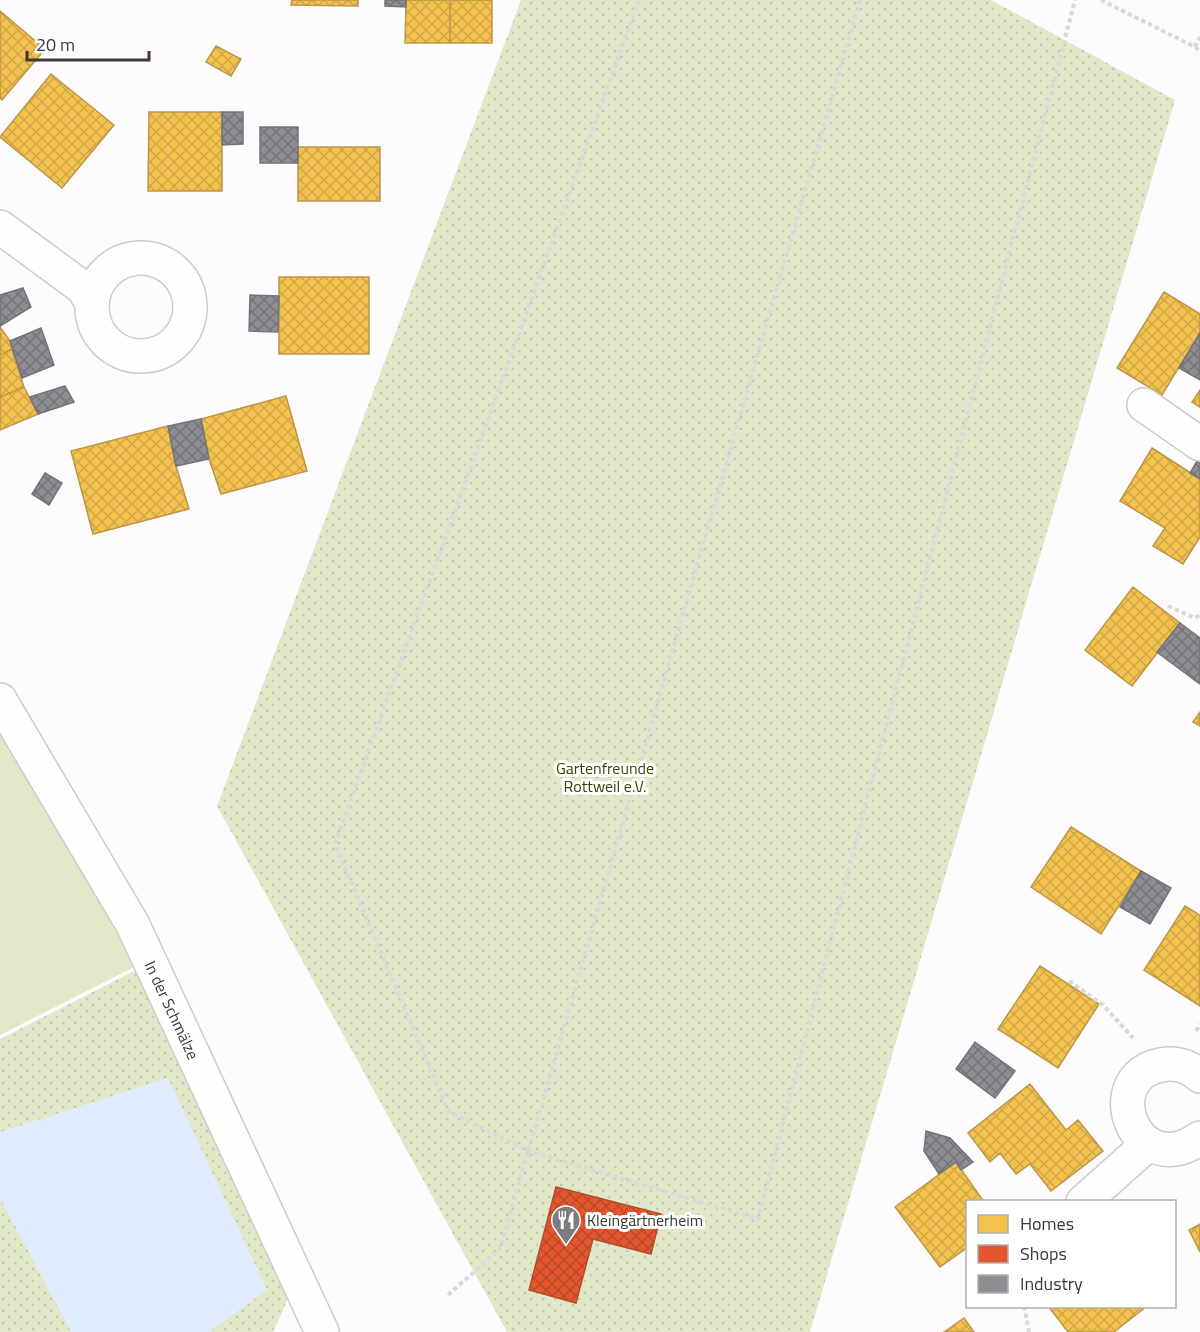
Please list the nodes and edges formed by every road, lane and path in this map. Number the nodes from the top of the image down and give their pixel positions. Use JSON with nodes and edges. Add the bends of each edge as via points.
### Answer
{"nodes":[{"id":1,"x":639,"y":0,"type":"edge"},
{"id":2,"x":861,"y":0,"type":"edge"},
{"id":3,"x":1075,"y":0,"type":"edge"},
{"id":4,"x":1101,"y":0,"type":"edge"},
{"id":5,"x":1200,"y":37,"type":"edge"},
{"id":6,"x":1195,"y":47,"type":"junction"},
{"id":7,"x":1200,"y":51,"type":"edge"},
{"id":8,"x":0,"y":227,"type":"edge"},
{"id":9,"x":91,"y":301,"type":"dead end"},
{"id":10,"x":1144,"y":405,"type":"dead end"},
{"id":11,"x":1200,"y":444,"type":"edge"},
{"id":12,"x":1168,"y":606,"type":"dead end"},
{"id":13,"x":1200,"y":615,"type":"edge"},
{"id":14,"x":0,"y":700,"type":"edge"},
{"id":15,"x":1068,"y":981,"type":"dead end"},
{"id":16,"x":1200,"y":1024,"type":"edge"},
{"id":17,"x":1196,"y":1030,"type":"dead end"},
{"id":18,"x":1158,"y":1065,"type":"junction"},
{"id":19,"x":1200,"y":1076,"type":"edge"},
{"id":20,"x":1200,"y":1138,"type":"edge"},
{"id":21,"x":1148,"y":1144,"type":"junction"},
{"id":22,"x":528,"y":1151,"type":"junction"},
{"id":23,"x":1085,"y":1200,"type":"edge"},
{"id":24,"x":448,"y":1294,"type":"dead end"},
{"id":25,"x":1024,"y":1308,"type":"edge"},
{"id":26,"x":322,"y":1332,"type":"edge"},
{"id":27,"x":1029,"y":1332,"type":"edge"}],
"edges":[{"from":1,"to":22,"type":"path","via":[[335,844],[448,1112]]},
{"from":2,"to":22,"type":"path"},
{"from":3,"to":22,"type":"path","via":[[758,1219]]},
{"from":4,"to":6,"type":"path"},
{"from":5,"to":6,"type":"path"},
{"from":6,"to":7,"type":"path"},
{"from":8,"to":9,"type":"street","via":[[83,288]]},
{"from":10,"to":11,"type":"street"},
{"from":12,"to":13,"type":"path","via":[[1195,618]]},
{"from":14,"to":26,"type":"street","name":"In der Schmälze","via":[[133,925]]},
{"from":15,"to":18,"type":"path","via":[[1103,1005]]},
{"from":16,"to":17,"type":"path"},
{"from":18,"to":19,"type":"street","via":[[1172,1063]]},
{"from":18,"to":21,"type":"street","via":[[1145,1071],[1128,1095],[1130,1123]]},
{"from":20,"to":21,"type":"street","via":[[1176,1149]]},
{"from":21,"to":23,"type":"street"},
{"from":22,"to":24,"type":"path","via":[[500,1249]]},
{"from":25,"to":27,"type":"path"}]}
